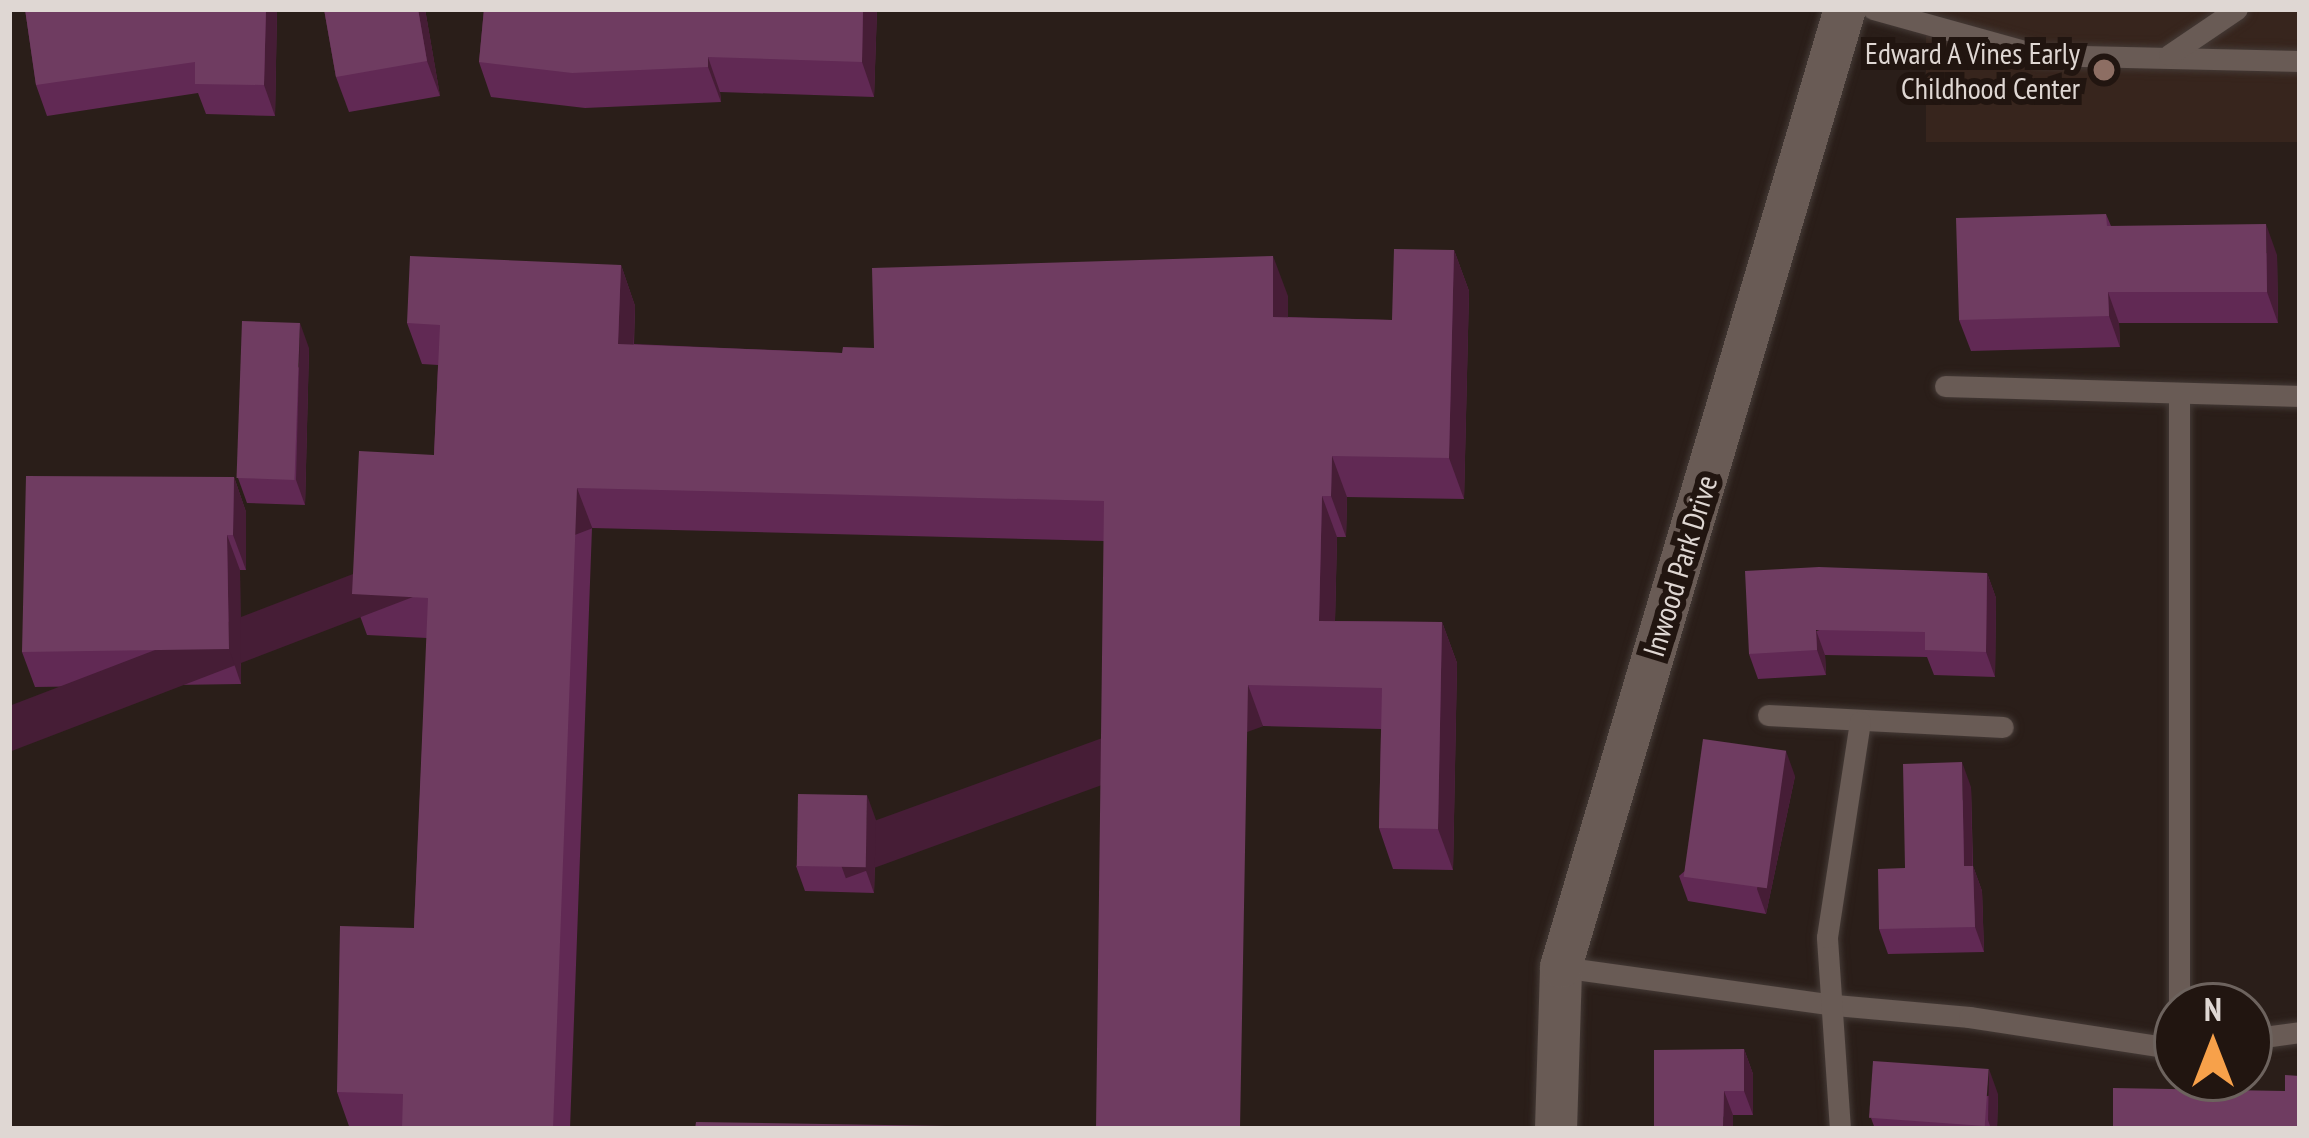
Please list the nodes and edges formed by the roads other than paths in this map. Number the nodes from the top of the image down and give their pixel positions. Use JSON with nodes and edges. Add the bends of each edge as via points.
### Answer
{"nodes":[{"id":1,"x":1845,"y":9,"type":"edge"},
{"id":2,"x":1873,"y":9,"type":"edge"},
{"id":3,"x":2236,"y":9,"type":"edge"},
{"id":4,"x":2169,"y":55,"type":"junction"},
{"id":5,"x":2300,"y":61,"type":"edge"},
{"id":6,"x":1945,"y":386,"type":"dead end"},
{"id":7,"x":2180,"y":394,"type":"junction"},
{"id":8,"x":2300,"y":396,"type":"edge"},
{"id":9,"x":1768,"y":715,"type":"dead end"},
{"id":10,"x":1860,"y":722,"type":"junction"},
{"id":11,"x":2003,"y":728,"type":"dead end"},
{"id":12,"x":1561,"y":967,"type":"junction"},
{"id":13,"x":2179,"y":982,"type":"edge"},
{"id":14,"x":1834,"y":1005,"type":"junction"},
{"id":15,"x":2153,"y":1044,"type":"edge"},
{"id":16,"x":1556,"y":1129,"type":"edge"},
{"id":17,"x":1840,"y":1129,"type":"edge"}],
"edges":[{"from":1,"to":12,"type":"street","name":"Inwood Park Drive"},
{"from":2,"to":4,"type":"lane","via":[[2039,55]]},
{"from":3,"to":4,"type":"lane"},
{"from":4,"to":5,"type":"lane"},
{"from":6,"to":7,"type":"lane"},
{"from":7,"to":8,"type":"lane"},
{"from":7,"to":13,"type":"lane"},
{"from":9,"to":10,"type":"lane"},
{"from":10,"to":11,"type":"lane"},
{"from":10,"to":14,"type":"lane","via":[[1827,937]]},
{"from":12,"to":14,"type":"lane"},
{"from":12,"to":16,"type":"street","name":"Inwood Park Drive"},
{"from":14,"to":15,"type":"lane"},
{"from":14,"to":17,"type":"lane"}]}
